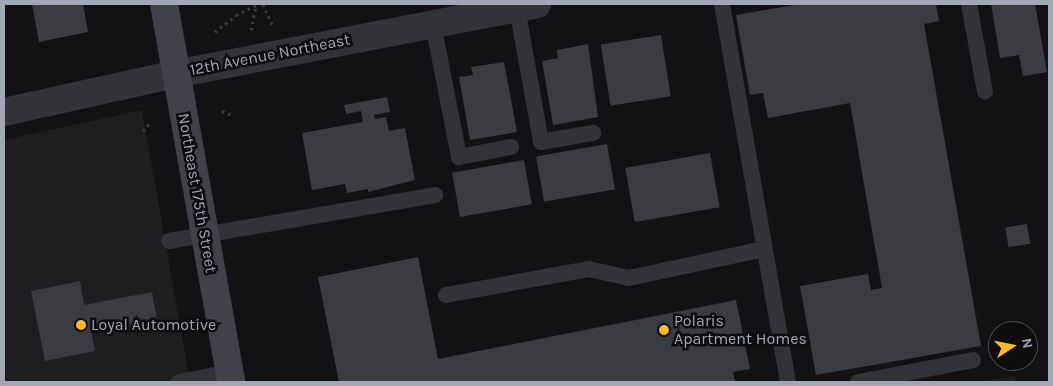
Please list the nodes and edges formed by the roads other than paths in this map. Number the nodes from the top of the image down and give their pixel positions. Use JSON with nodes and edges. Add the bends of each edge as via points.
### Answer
{"nodes":[{"id":1,"x":164,"y":4,"type":"edge"},
{"id":2,"x":722,"y":4,"type":"edge"},
{"id":3,"x":969,"y":4,"type":"edge"},
{"id":4,"x":527,"y":6,"type":"edge"},
{"id":5,"x":433,"y":24,"type":"junction"},
{"id":6,"x":175,"y":74,"type":"junction"},
{"id":7,"x":985,"y":92,"type":"dead end"},
{"id":8,"x":4,"y":112,"type":"edge"},
{"id":9,"x":593,"y":133,"type":"dead end"},
{"id":10,"x":511,"y":147,"type":"dead end"},
{"id":11,"x":435,"y":195,"type":"dead end"},
{"id":12,"x":204,"y":235,"type":"junction"},
{"id":13,"x":169,"y":241,"type":"dead end"},
{"id":14,"x":764,"y":249,"type":"junction"},
{"id":15,"x":446,"y":295,"type":"dead end"},
{"id":16,"x":973,"y":360,"type":"dead end"},
{"id":17,"x":230,"y":377,"type":"edge"},
{"id":18,"x":179,"y":382,"type":"edge"},
{"id":19,"x":788,"y":382,"type":"edge"},
{"id":20,"x":858,"y":382,"type":"edge"}],
"edges":[{"from":1,"to":6,"type":"main road","name":"Northeast 175th Street"},
{"from":2,"to":14,"type":"lane"},
{"from":3,"to":7,"type":"lane"},
{"from":4,"to":5,"type":"street","name":"12th Avenue Northeast"},
{"from":4,"to":9,"type":"lane","via":[[541,142]]},
{"from":5,"to":6,"type":"street","name":"12th Avenue Northeast"},
{"from":5,"to":10,"type":"lane","via":[[459,157]]},
{"from":6,"to":8,"type":"street","name":"12th Avenue Northeast"},
{"from":6,"to":12,"type":"main road","name":"Northeast 175th Street"},
{"from":11,"to":12,"type":"lane"},
{"from":12,"to":13,"type":"lane"},
{"from":12,"to":17,"type":"main road","name":"Northeast 175th Street"},
{"from":14,"to":15,"type":"lane","via":[[628,278],[589,269]]},
{"from":14,"to":19,"type":"lane"},
{"from":16,"to":20,"type":"lane"},
{"from":17,"to":18,"type":"lane"}]}
